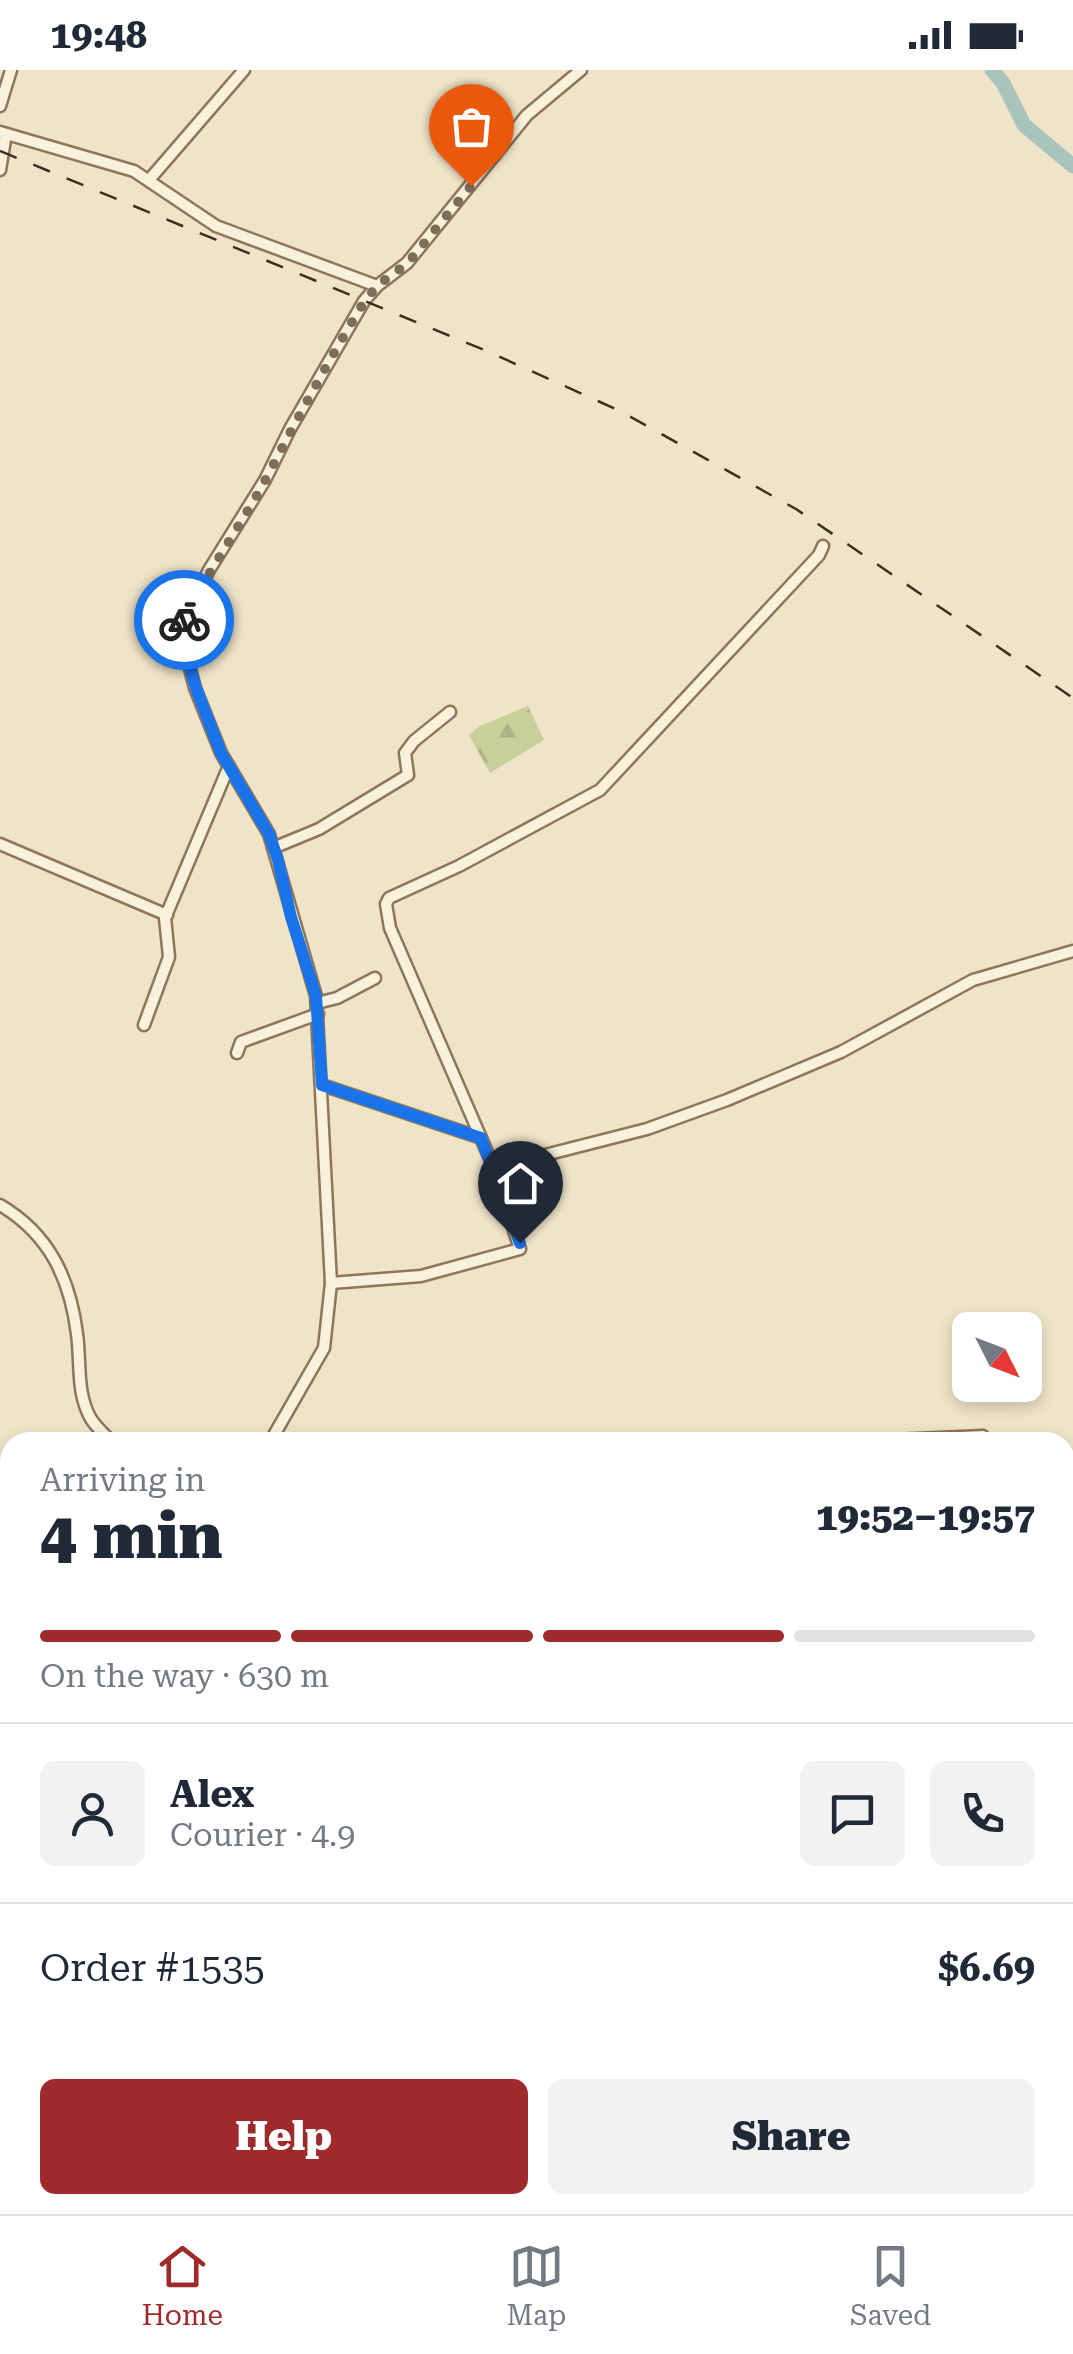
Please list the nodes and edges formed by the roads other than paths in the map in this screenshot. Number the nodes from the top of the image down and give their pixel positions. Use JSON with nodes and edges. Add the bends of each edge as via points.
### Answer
{"nodes":[{"id":1,"x":11,"y":70,"type":"edge"},
{"id":2,"x":244,"y":70,"type":"edge"},
{"id":3,"x":581,"y":70,"type":"edge"},
{"id":4,"x":0,"y":106,"type":"edge"},
{"id":5,"x":3,"y":133,"type":"edge"},
{"id":6,"x":0,"y":170,"type":"edge"},
{"id":7,"x":149,"y":180,"type":"junction"},
{"id":8,"x":377,"y":286,"type":"junction"},
{"id":9,"x":823,"y":546,"type":"dead end"},
{"id":10,"x":450,"y":712,"type":"dead end"},
{"id":11,"x":229,"y":766,"type":"junction"},
{"id":12,"x":0,"y":844,"type":"edge"},
{"id":13,"x":273,"y":848,"type":"junction"},
{"id":14,"x":167,"y":914,"type":"junction"},
{"id":15,"x":1073,"y":951,"type":"edge"},
{"id":16,"x":375,"y":978,"type":"dead end"},
{"id":17,"x":317,"y":1008,"type":"junction"},
{"id":18,"x":144,"y":1025,"type":"dead end"},
{"id":19,"x":237,"y":1053,"type":"dead end"},
{"id":20,"x":322,"y":1085,"type":"junction"},
{"id":21,"x":481,"y":1138,"type":"junction"},
{"id":22,"x":494,"y":1168,"type":"junction"},
{"id":23,"x":0,"y":1205,"type":"edge"},
{"id":24,"x":331,"y":1283,"type":"junction"},
{"id":25,"x":103,"y":1432,"type":"edge"},
{"id":26,"x":276,"y":1432,"type":"edge"}],
"edges":[{"from":1,"to":4,"type":"street"},
{"from":2,"to":7,"type":"street"},
{"from":3,"to":8,"type":"street","via":[[527,116],[408,263]]},
{"from":5,"to":6,"type":"street"},
{"from":5,"to":7,"type":"street","via":[[122,166]]},
{"from":7,"to":8,"type":"street","via":[[216,226]]},
{"from":8,"to":11,"type":"street","via":[[332,354],[180,630]]},
{"from":9,"to":21,"type":"street","via":[[600,790],[386,904],[390,928]]},
{"from":10,"to":13,"type":"street","via":[[405,753],[408,775],[319,829]]},
{"from":11,"to":13,"type":"street"},
{"from":11,"to":14,"type":"street"},
{"from":12,"to":14,"type":"street"},
{"from":13,"to":17,"type":"street"},
{"from":14,"to":18,"type":"street","via":[[169,957]]},
{"from":15,"to":22,"type":"street","via":[[974,980],[841,1052],[727,1100],[647,1129]]},
{"from":16,"to":17,"type":"street"},
{"from":17,"to":19,"type":"street","via":[[241,1042]]},
{"from":17,"to":20,"type":"street"},
{"from":20,"to":21,"type":"street"},
{"from":20,"to":24,"type":"street"},
{"from":21,"to":22,"type":"street"},
{"from":22,"to":24,"type":"street","via":[[520,1249],[421,1276]]},
{"from":23,"to":25,"type":"street","via":[[48,1245],[64,1277],[77,1332],[80,1389]]},
{"from":24,"to":26,"type":"street","via":[[324,1348]]}]}
